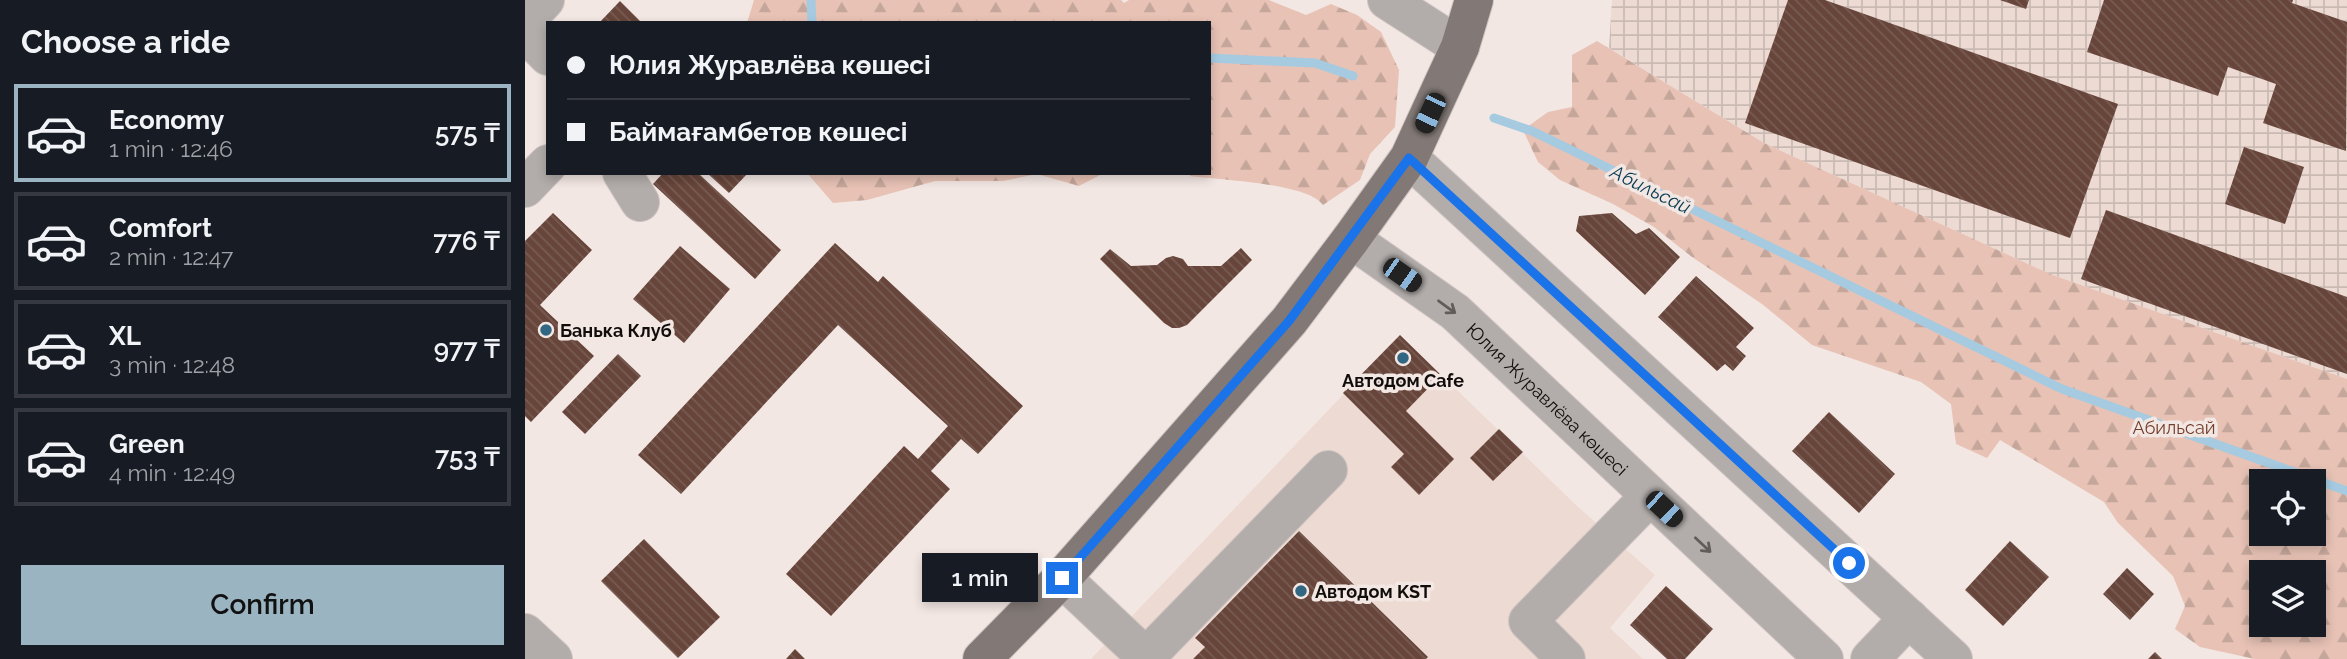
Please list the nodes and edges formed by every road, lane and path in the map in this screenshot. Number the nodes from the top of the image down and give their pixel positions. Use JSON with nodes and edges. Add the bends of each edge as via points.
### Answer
{"nodes":[{"id":1,"x":545,"y":0,"type":"edge"},
{"id":2,"x":1387,"y":0,"type":"edge"},
{"id":3,"x":1474,"y":0,"type":"edge"},
{"id":4,"x":525,"y":21,"type":"edge"},
{"id":5,"x":525,"y":33,"type":"edge"},
{"id":6,"x":1460,"y":47,"type":"junction"},
{"id":7,"x":546,"y":54,"type":"edge"},
{"id":8,"x":1409,"y":158,"type":"junction"},
{"id":9,"x":546,"y":166,"type":"edge"},
{"id":10,"x":525,"y":188,"type":"edge"},
{"id":11,"x":1351,"y":239,"type":"junction"},
{"id":12,"x":1328,"y":470,"type":"dead end"},
{"id":13,"x":1650,"y":496,"type":"junction"},
{"id":14,"x":1062,"y":578,"type":"junction"},
{"id":15,"x":1909,"y":618,"type":"junction"},
{"id":16,"x":525,"y":633,"type":"edge"},
{"id":17,"x":1145,"y":658,"type":"edge"},
{"id":18,"x":553,"y":659,"type":"edge"},
{"id":19,"x":982,"y":659,"type":"edge"},
{"id":20,"x":1566,"y":659,"type":"edge"},
{"id":21,"x":1824,"y":659,"type":"edge"},
{"id":22,"x":1870,"y":659,"type":"edge"},
{"id":23,"x":1953,"y":659,"type":"edge"}],
"edges":[{"from":1,"to":4,"type":"street"},
{"from":2,"to":6,"type":"street"},
{"from":3,"to":6,"type":"main road"},
{"from":5,"to":7,"type":"street"},
{"from":6,"to":8,"type":"main road"},
{"from":8,"to":11,"type":"main road"},
{"from":8,"to":15,"type":"street"},
{"from":9,"to":10,"type":"street"},
{"from":11,"to":13,"type":"street","name":"Юлия Журавлёва көшесі","one_way":true,"via":[[1455,312]]},
{"from":11,"to":14,"type":"main road","via":[[1289,321]]},
{"from":12,"to":17,"type":"street"},
{"from":13,"to":20,"type":"street","via":[[1528,621]]},
{"from":13,"to":21,"type":"street","name":"Юлия Журавлёва көшесі","one_way":true},
{"from":14,"to":17,"type":"street"},
{"from":14,"to":19,"type":"main road"},
{"from":15,"to":22,"type":"street"},
{"from":15,"to":23,"type":"street"},
{"from":16,"to":18,"type":"street"}]}
